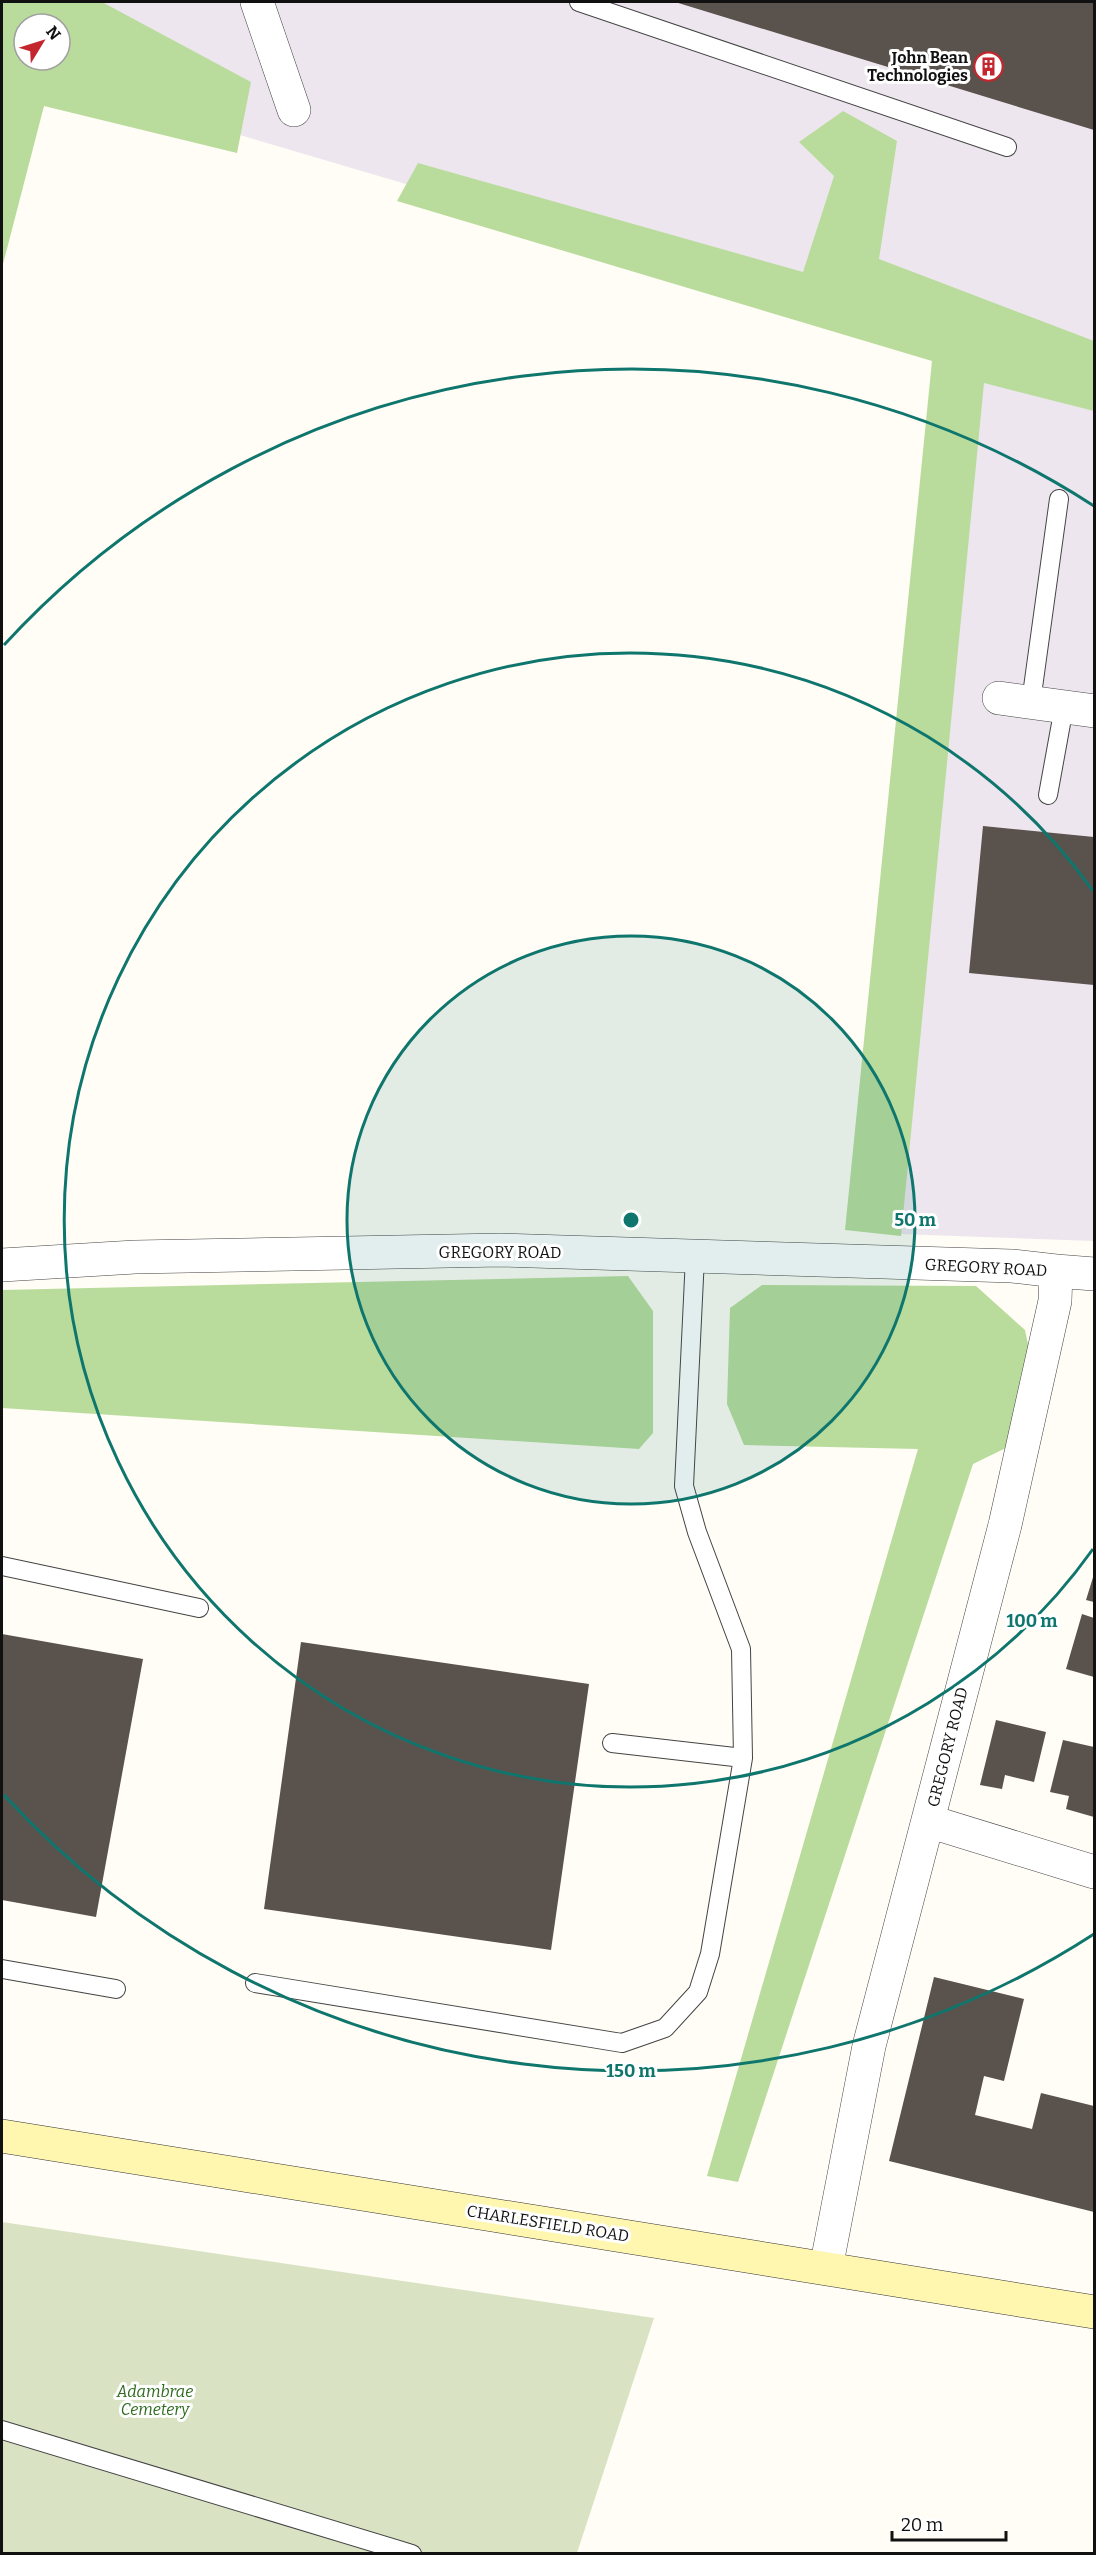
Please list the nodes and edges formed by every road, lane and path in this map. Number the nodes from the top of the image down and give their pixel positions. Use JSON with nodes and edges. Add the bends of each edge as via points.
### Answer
{"nodes":[{"id":1,"x":257,"y":2,"type":"edge"},
{"id":2,"x":579,"y":2,"type":"edge"},
{"id":3,"x":294,"y":110,"type":"dead end"},
{"id":4,"x":1007,"y":147,"type":"dead end"},
{"id":5,"x":1059,"y":499,"type":"dead end"},
{"id":6,"x":999,"y":698,"type":"dead end"},
{"id":7,"x":1031,"y":702,"type":"junction"},
{"id":8,"x":1079,"y":709,"type":"edge"},
{"id":9,"x":1048,"y":795,"type":"dead end"},
{"id":10,"x":696,"y":1257,"type":"junction"},
{"id":11,"x":2,"y":1264,"type":"edge"},
{"id":12,"x":1056,"y":1272,"type":"junction"},
{"id":13,"x":1095,"y":1274,"type":"edge"},
{"id":14,"x":2,"y":1566,"type":"edge"},
{"id":15,"x":199,"y":1608,"type":"dead end"},
{"id":16,"x":612,"y":1743,"type":"dead end"},
{"id":17,"x":743,"y":1758,"type":"junction"},
{"id":18,"x":928,"y":1821,"type":"junction"},
{"id":19,"x":1095,"y":1872,"type":"edge"},
{"id":20,"x":2,"y":1969,"type":"edge"},
{"id":21,"x":255,"y":1983,"type":"dead end"},
{"id":22,"x":116,"y":1989,"type":"dead end"},
{"id":23,"x":2,"y":2136,"type":"edge"},
{"id":24,"x":826,"y":2268,"type":"junction"},
{"id":25,"x":1095,"y":2312,"type":"edge"},
{"id":26,"x":2,"y":2430,"type":"edge"},
{"id":27,"x":412,"y":2553,"type":"edge"}],
"edges":[{"from":1,"to":3,"type":"street"},
{"from":2,"to":4,"type":"lane"},
{"from":5,"to":7,"type":"lane"},
{"from":6,"to":7,"type":"street"},
{"from":7,"to":8,"type":"street"},
{"from":8,"to":9,"type":"lane"},
{"from":10,"to":11,"type":"street","name":"GREGORY ROAD","via":[[501,1250],[135,1257]]},
{"from":10,"to":12,"type":"street","name":"GREGORY ROAD","via":[[1012,1266]]},
{"from":10,"to":17,"type":"lane","via":[[684,1486],[741,1649]]},
{"from":12,"to":13,"type":"street"},
{"from":12,"to":18,"type":"street","name":"GREGORY ROAD","via":[[1055,1301],[1005,1525]]},
{"from":14,"to":15,"type":"lane"},
{"from":16,"to":17,"type":"lane"},
{"from":17,"to":21,"type":"lane","via":[[710,1954],[698,1992],[665,2028],[622,2043]]},
{"from":18,"to":19,"type":"street"},
{"from":18,"to":24,"type":"street","name":"GREGORY ROAD","via":[[869,2046]]},
{"from":20,"to":22,"type":"lane"},
{"from":23,"to":24,"type":"street","name":"CHARLESFIELD ROAD"},
{"from":24,"to":25,"type":"street","name":"CHARLESFIELD ROAD"},
{"from":26,"to":27,"type":"lane"}]}
